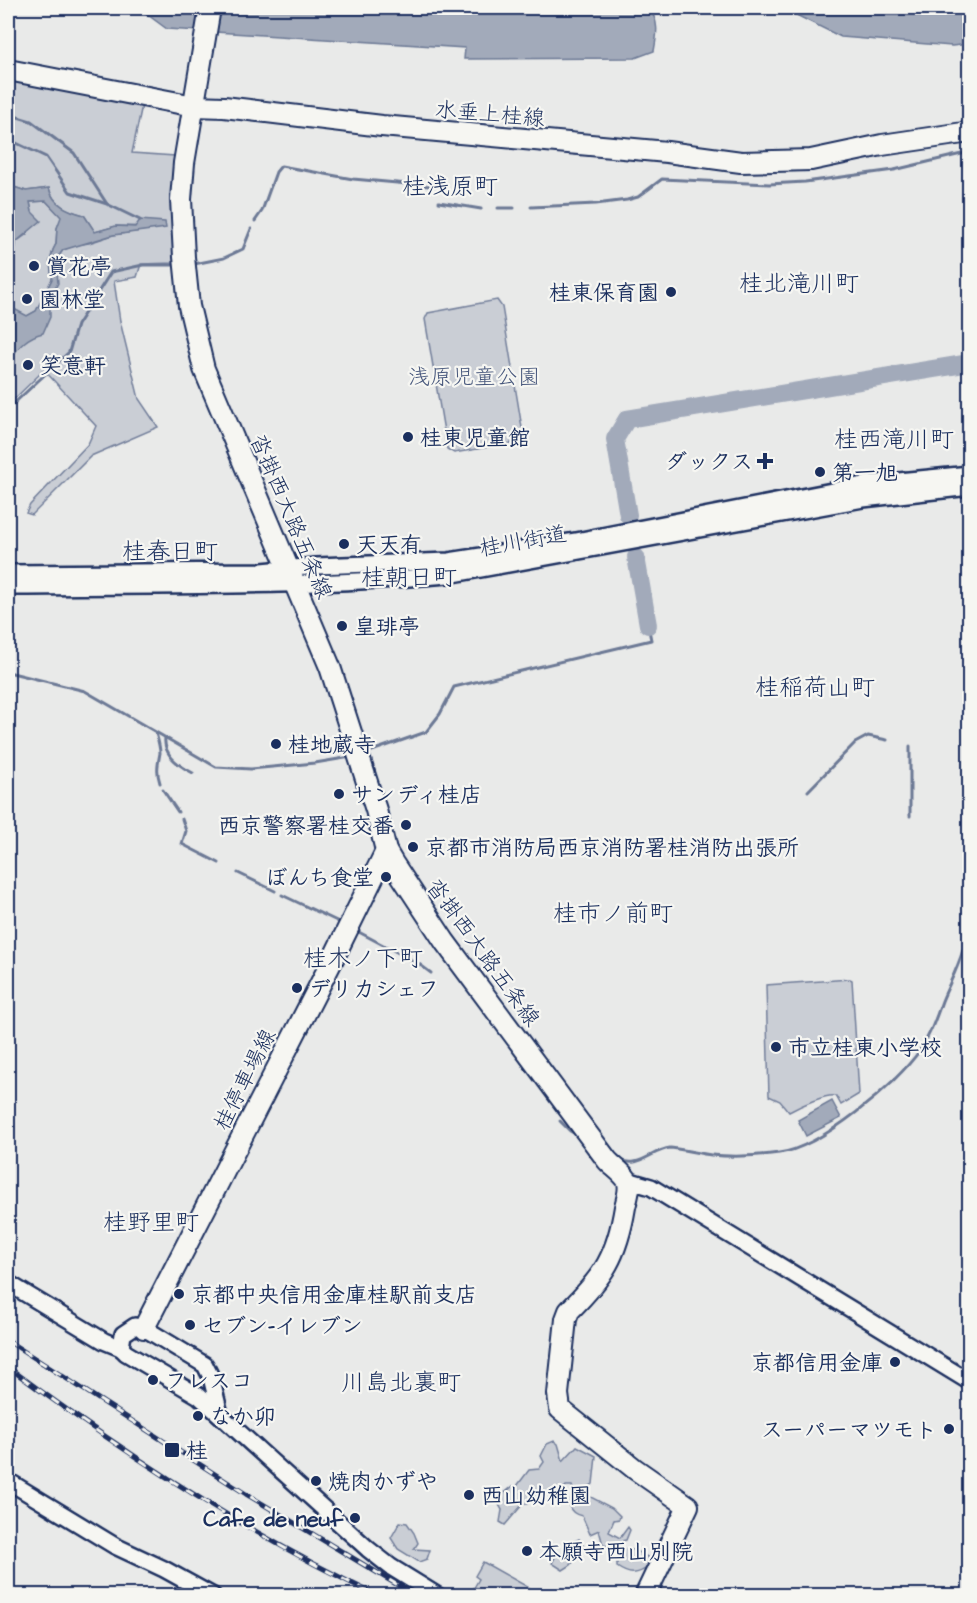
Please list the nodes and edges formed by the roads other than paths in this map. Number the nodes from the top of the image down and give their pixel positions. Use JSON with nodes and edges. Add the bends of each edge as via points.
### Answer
{"nodes":[{"id":1,"x":210,"y":8,"type":"edge"},
{"id":2,"x":8,"y":70,"type":"edge"},
{"id":3,"x":195,"y":101,"type":"junction"},
{"id":4,"x":969,"y":132,"type":"edge"},
{"id":5,"x":969,"y":474,"type":"edge"},
{"id":6,"x":969,"y":487,"type":"edge"},
{"id":7,"x":8,"y":573,"type":"edge"},
{"id":8,"x":292,"y":576,"type":"junction"},
{"id":9,"x":8,"y":587,"type":"edge"},
{"id":10,"x":386,"y":851,"type":"junction"},
{"id":11,"x":627,"y":1180,"type":"junction"},
{"id":12,"x":8,"y":1283,"type":"edge"},
{"id":13,"x":144,"y":1328,"type":"junction"},
{"id":14,"x":121,"y":1348,"type":"junction"},
{"id":15,"x":969,"y":1382,"type":"edge"},
{"id":16,"x":220,"y":1414,"type":"junction"},
{"id":17,"x":8,"y":1481,"type":"edge"},
{"id":18,"x":213,"y":1596,"type":"edge"},
{"id":19,"x":438,"y":1596,"type":"edge"},
{"id":20,"x":645,"y":1596,"type":"edge"}],
"edges":[{"from":1,"to":3,"type":"main road","name":"沓掛西大路五条線"},
{"from":2,"to":3,"type":"main road","name":"水垂上桂線"},
{"from":3,"to":4,"type":"main road","name":"水垂上桂線","via":[[394,128],[741,162],[812,160]]},
{"from":3,"to":8,"type":"main road","name":"沓掛西大路五条線","via":[[181,199],[189,306],[204,369]]},
{"from":5,"to":8,"type":"street","name":"桂川街道","via":[[837,490],[493,556]]},
{"from":6,"to":8,"type":"street","name":"桂川街道","via":[[853,500],[472,572],[381,581]]},
{"from":7,"to":8,"type":"street","name":"桂川街道","via":[[262,571]]},
{"from":8,"to":9,"type":"street","name":"桂川街道"},
{"from":8,"to":10,"type":"main road","name":"沓掛西大路五条線","via":[[343,705]]},
{"from":10,"to":11,"type":"main road","name":"沓掛西大路五条線","via":[[457,959],[607,1160]]},
{"from":10,"to":13,"type":"main road","name":"桂停車場線"},
{"from":11,"to":15,"type":"street","via":[[651,1187]]},
{"from":11,"to":20,"type":"main road","via":[[629,1193],[614,1251],[605,1270],[566,1318],[558,1394],[560,1409],[688,1506]]},
{"from":12,"to":14,"type":"street"},
{"from":13,"to":14,"type":"street","via":[[128,1329]]},
{"from":13,"to":16,"type":"street","via":[[205,1365]]},
{"from":14,"to":16,"type":"street","via":[[199,1396]]},
{"from":16,"to":19,"type":"street","via":[[368,1549]]},
{"from":17,"to":18,"type":"street","via":[[115,1546]]}]}
